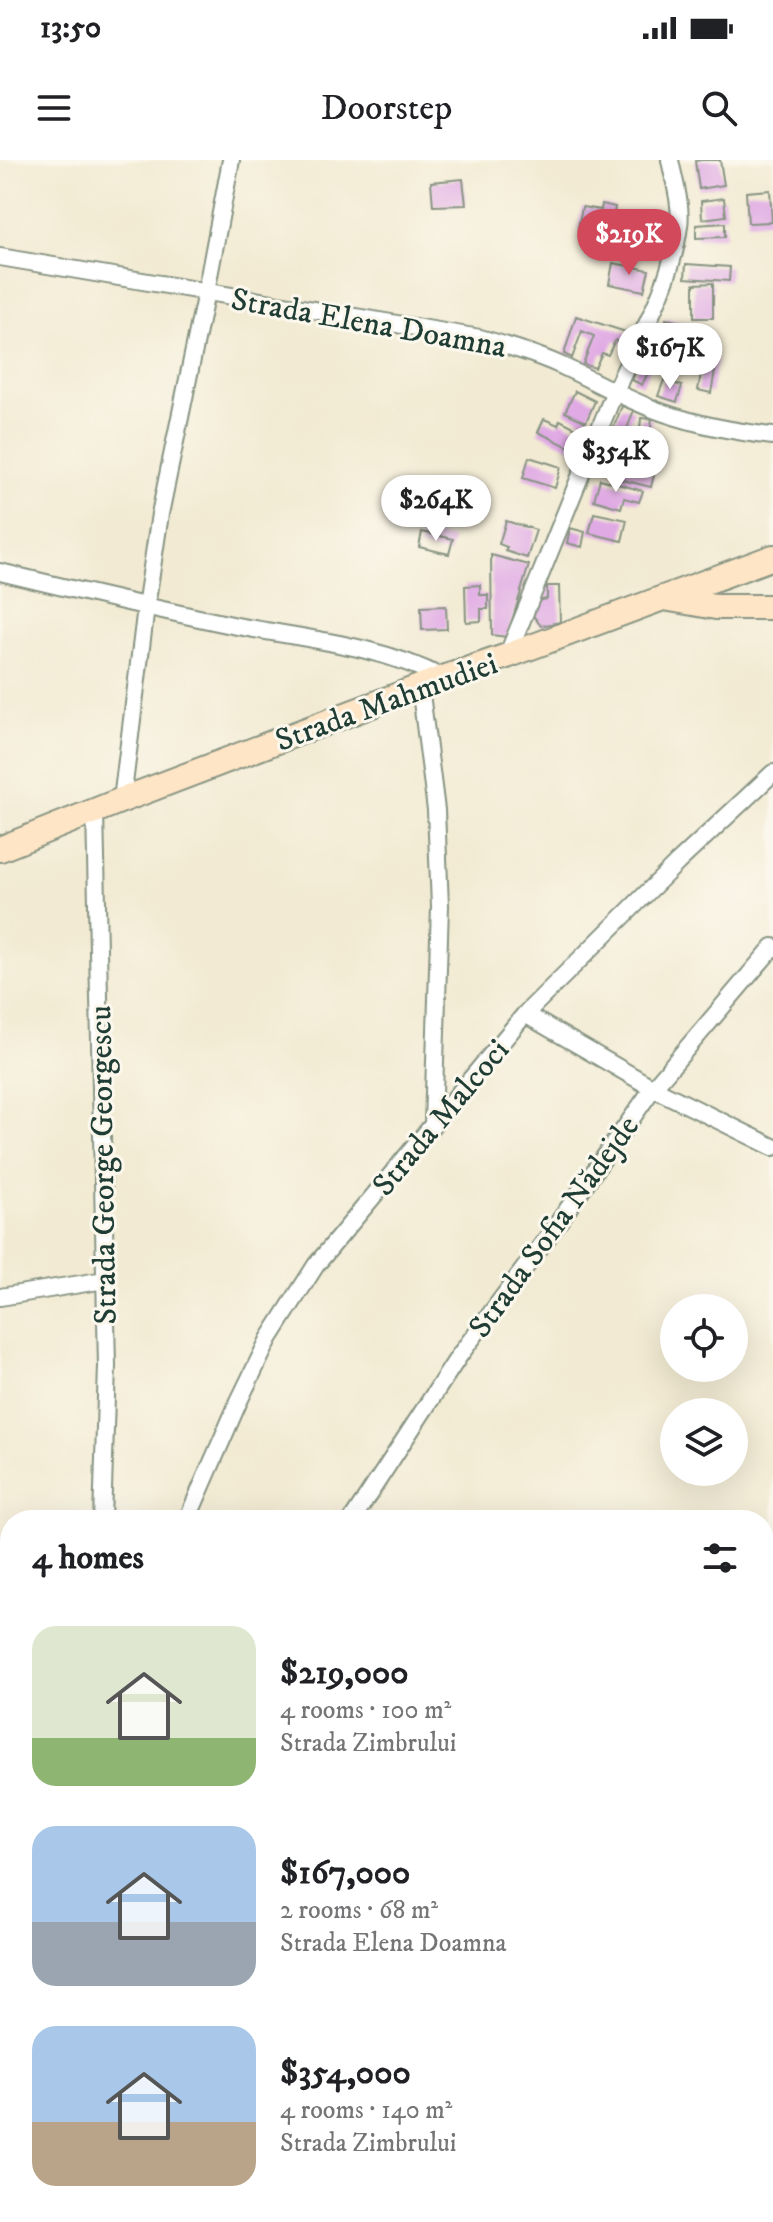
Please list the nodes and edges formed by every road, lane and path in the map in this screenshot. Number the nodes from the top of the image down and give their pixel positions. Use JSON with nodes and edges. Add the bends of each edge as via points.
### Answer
{"nodes":[{"id":1,"x":231,"y":160,"type":"edge"},
{"id":2,"x":670,"y":160,"type":"edge"},
{"id":3,"x":0,"y":257,"type":"edge"},
{"id":4,"x":206,"y":292,"type":"junction"},
{"id":5,"x":614,"y":394,"type":"junction"},
{"id":6,"x":773,"y":436,"type":"edge"},
{"id":7,"x":773,"y":557,"type":"edge"},
{"id":8,"x":0,"y":572,"type":"edge"},
{"id":9,"x":663,"y":598,"type":"junction"},
{"id":10,"x":146,"y":607,"type":"junction"},
{"id":11,"x":773,"y":607,"type":"edge"},
{"id":12,"x":507,"y":656,"type":"junction"},
{"id":13,"x":432,"y":682,"type":"junction"},
{"id":14,"x":773,"y":773,"type":"edge"},
{"id":15,"x":122,"y":800,"type":"junction"},
{"id":16,"x":95,"y":811,"type":"junction"},
{"id":17,"x":0,"y":849,"type":"edge"},
{"id":18,"x":773,"y":947,"type":"edge"},
{"id":19,"x":525,"y":1014,"type":"junction"},
{"id":20,"x":653,"y":1088,"type":"junction"},
{"id":21,"x":433,"y":1124,"type":"junction"},
{"id":22,"x":773,"y":1147,"type":"edge"},
{"id":23,"x":105,"y":1280,"type":"junction"},
{"id":24,"x":0,"y":1297,"type":"edge"},
{"id":25,"x":102,"y":1510,"type":"edge"},
{"id":26,"x":191,"y":1510,"type":"edge"},
{"id":27,"x":359,"y":1510,"type":"edge"}],
"edges":[{"from":1,"to":4,"type":"street"},
{"from":2,"to":5,"type":"street","via":[[680,223],[673,260]]},
{"from":3,"to":4,"type":"street","name":"Strada Elena Doamna"},
{"from":4,"to":5,"type":"street","name":"Strada Elena Doamna","via":[[480,338],[563,366]]},
{"from":4,"to":10,"type":"street"},
{"from":5,"to":6,"type":"street","name":"Strada Elena Doamna","via":[[665,414]]},
{"from":5,"to":12,"type":"street"},
{"from":7,"to":9,"type":"main road","name":"Strada Mahmudiei"},
{"from":8,"to":10,"type":"street"},
{"from":9,"to":11,"type":"main road","via":[[716,607]]},
{"from":9,"to":12,"type":"main road","name":"Strada Mahmudiei"},
{"from":10,"to":13,"type":"street","via":[[383,653],[423,667]]},
{"from":10,"to":15,"type":"street"},
{"from":12,"to":13,"type":"main road","name":"Strada Mahmudiei"},
{"from":13,"to":15,"type":"main road","name":"Strada Mahmudiei"},
{"from":13,"to":21,"type":"street","via":[[440,906]]},
{"from":14,"to":19,"type":"street","name":"Strada Malcoci"},
{"from":15,"to":16,"type":"main road","name":"Strada Mahmudiei"},
{"from":16,"to":17,"type":"main road","name":"Strada Mahmudiei"},
{"from":16,"to":23,"type":"street","name":"Strada George Georgescu"},
{"from":18,"to":20,"type":"street","name":"Strada Sofia Nădejde"},
{"from":19,"to":20,"type":"street"},
{"from":19,"to":21,"type":"street","name":"Strada Malcoci"},
{"from":20,"to":22,"type":"street"},
{"from":20,"to":27,"type":"street","name":"Strada Sofia Nădejde","via":[[459,1356]]},
{"from":21,"to":26,"type":"street","name":"Strada Malcoci","via":[[316,1265],[286,1311]]},
{"from":23,"to":24,"type":"street"},
{"from":23,"to":25,"type":"street","name":"Strada George Georgescu"}]}
